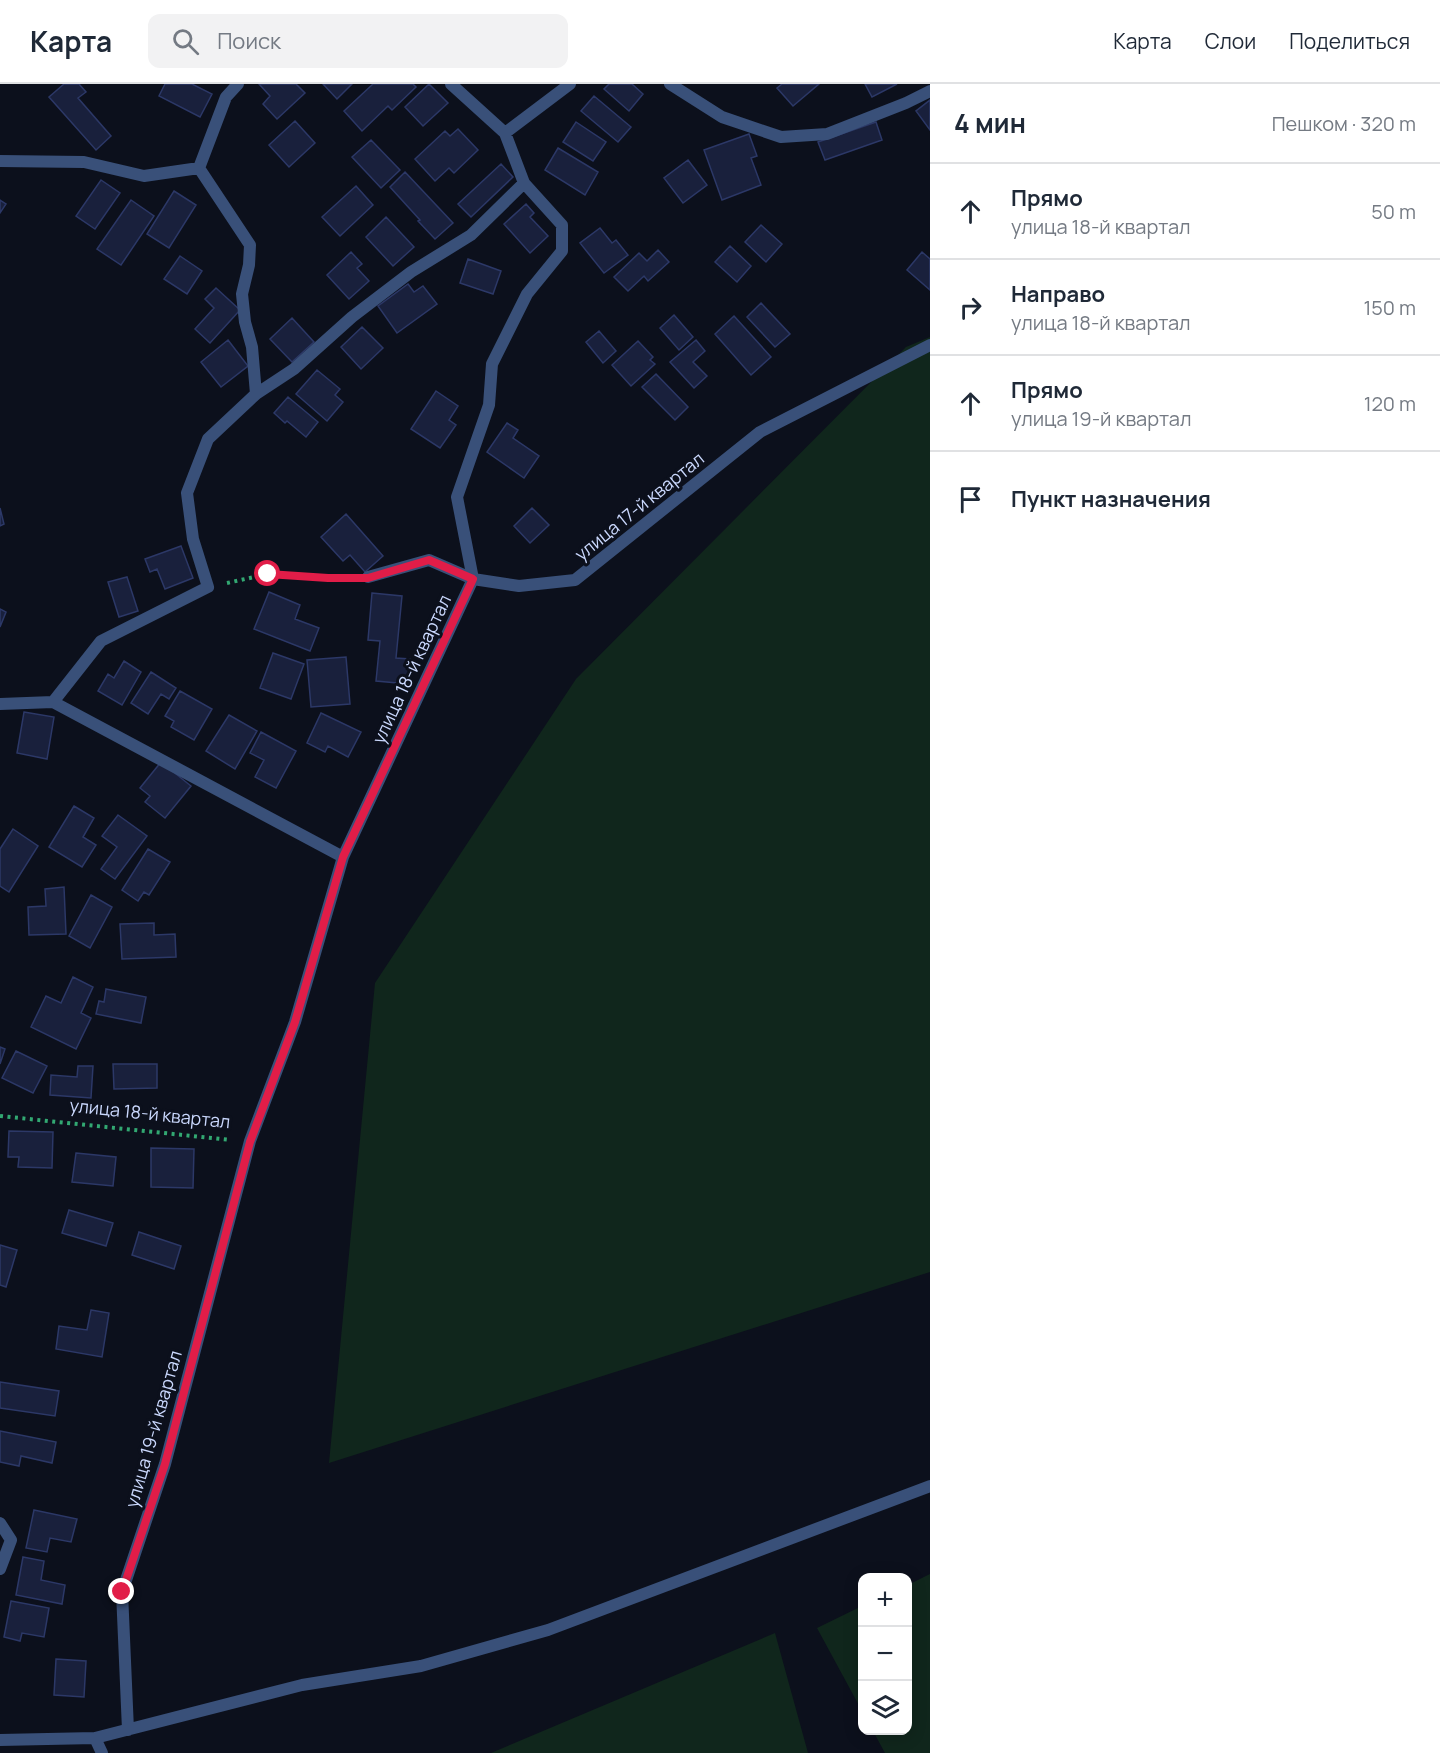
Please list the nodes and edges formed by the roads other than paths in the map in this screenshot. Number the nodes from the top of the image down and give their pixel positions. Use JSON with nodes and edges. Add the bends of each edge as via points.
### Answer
{"nodes":[{"id":1,"x":238,"y":84,"type":"edge"},
{"id":2,"x":451,"y":84,"type":"edge"},
{"id":3,"x":570,"y":84,"type":"edge"},
{"id":4,"x":669,"y":84,"type":"edge"},
{"id":5,"x":930,"y":91,"type":"edge"},
{"id":6,"x":505,"y":133,"type":"junction"},
{"id":7,"x":0,"y":161,"type":"edge"},
{"id":8,"x":199,"y":168,"type":"junction"},
{"id":9,"x":524,"y":183,"type":"junction"},
{"id":10,"x":930,"y":345,"type":"edge"},
{"id":11,"x":256,"y":394,"type":"junction"},
{"id":12,"x":368,"y":578,"type":"road end"},
{"id":13,"x":473,"y":579,"type":"junction"},
{"id":14,"x":53,"y":702,"type":"junction"},
{"id":15,"x":0,"y":704,"type":"edge"},
{"id":16,"x":343,"y":857,"type":"junction"},
{"id":17,"x":250,"y":1142,"type":"joint"},
{"id":18,"x":930,"y":1486,"type":"edge"},
{"id":19,"x":0,"y":1523,"type":"edge"},
{"id":20,"x":0,"y":1569,"type":"edge"},
{"id":21,"x":128,"y":1730,"type":"junction"},
{"id":22,"x":95,"y":1738,"type":"junction"},
{"id":23,"x":2,"y":1743,"type":"edge"},
{"id":24,"x":102,"y":1753,"type":"edge"}],
"edges":[{"from":1,"to":8,"type":"street","via":[[226,97]]},
{"from":2,"to":6,"type":"street"},
{"from":3,"to":6,"type":"street"},
{"from":4,"to":5,"type":"street","via":[[722,117],[781,136],[827,134]]},
{"from":6,"to":9,"type":"street"},
{"from":7,"to":8,"type":"street","via":[[84,162],[144,176]]},
{"from":8,"to":11,"type":"street","via":[[250,244],[242,294]]},
{"from":9,"to":11,"type":"street","via":[[471,236],[411,272],[352,316],[294,369]]},
{"from":9,"to":13,"type":"street","via":[[562,225],[562,250],[527,294],[492,364],[489,405],[457,497]]},
{"from":10,"to":13,"type":"street","name":"улица 17-й квартал","via":[[760,432],[575,580],[519,586]]},
{"from":11,"to":14,"type":"street","via":[[208,440],[187,493],[193,539],[208,587],[101,641]]},
{"from":12,"to":13,"type":"street","name":"улица 18-й квартал","via":[[429,560]]},
{"from":13,"to":16,"type":"street","name":"улица 18-й квартал"},
{"from":14,"to":15,"type":"street"},
{"from":14,"to":16,"type":"street"},
{"from":16,"to":17,"type":"street","name":"улица 18-й квартал","via":[[295,1022]]},
{"from":17,"to":21,"type":"street","name":"улица 19-й квартал","via":[[165,1464],[122,1592]]},
{"from":18,"to":21,"type":"street","via":[[548,1630],[421,1666],[302,1685]]},
{"from":19,"to":20,"type":"street","via":[[11,1539]]},
{"from":21,"to":22,"type":"street"},
{"from":22,"to":23,"type":"street"},
{"from":22,"to":24,"type":"street"}]}
